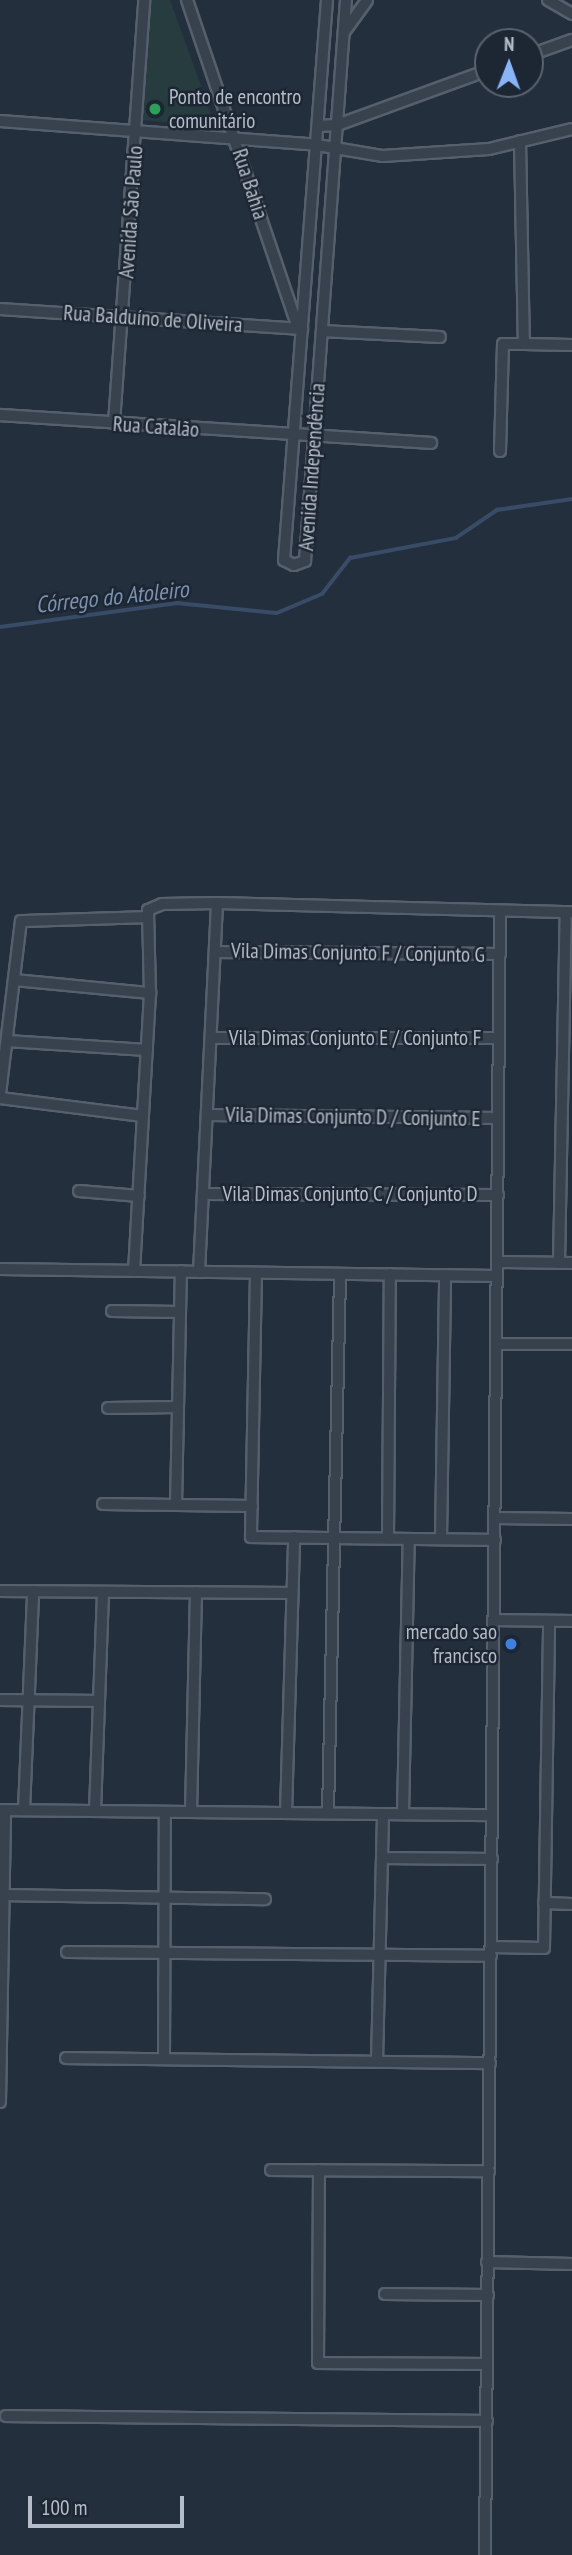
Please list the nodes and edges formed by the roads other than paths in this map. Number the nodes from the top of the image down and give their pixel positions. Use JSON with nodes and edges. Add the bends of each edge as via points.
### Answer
{"nodes":[{"id":1,"x":144,"y":0,"type":"edge"},
{"id":2,"x":187,"y":0,"type":"edge"},
{"id":3,"x":327,"y":0,"type":"edge"},
{"id":4,"x":346,"y":0,"type":"edge"},
{"id":5,"x":367,"y":0,"type":"edge"},
{"id":6,"x":548,"y":0,"type":"edge"},
{"id":7,"x":572,"y":14,"type":"edge"},
{"id":8,"x":342,"y":35,"type":"junction"},
{"id":9,"x":572,"y":40,"type":"edge"},
{"id":10,"x":544,"y":50,"type":"edge"},
{"id":11,"x":474,"y":75,"type":"edge"},
{"id":12,"x":0,"y":121,"type":"edge"},
{"id":13,"x":337,"y":125,"type":"junction"},
{"id":14,"x":318,"y":126,"type":"junction"},
{"id":15,"x":572,"y":129,"type":"edge"},
{"id":16,"x":136,"y":131,"type":"junction"},
{"id":17,"x":236,"y":141,"type":"junction"},
{"id":18,"x":520,"y":141,"type":"junction"},
{"id":19,"x":317,"y":145,"type":"junction"},
{"id":20,"x":334,"y":153,"type":"junction"},
{"id":21,"x":0,"y":309,"type":"edge"},
{"id":22,"x":124,"y":318,"type":"junction"},
{"id":23,"x":301,"y":329,"type":"junction"},
{"id":24,"x":322,"y":331,"type":"junction"},
{"id":25,"x":440,"y":337,"type":"dead end"},
{"id":26,"x":524,"y":345,"type":"junction"},
{"id":27,"x":572,"y":345,"type":"edge"},
{"id":28,"x":0,"y":415,"type":"edge"},
{"id":29,"x":114,"y":423,"type":"junction"},
{"id":30,"x":297,"y":438,"type":"junction"},
{"id":31,"x":313,"y":438,"type":"junction"},
{"id":32,"x":431,"y":443,"type":"dead end"},
{"id":33,"x":500,"y":451,"type":"dead end"},
{"id":34,"x":217,"y":903,"type":"junction"},
{"id":35,"x":500,"y":911,"type":"junction"},
{"id":36,"x":569,"y":912,"type":"edge"},
{"id":37,"x":145,"y":917,"type":"junction"},
{"id":38,"x":216,"y":952,"type":"junction"},
{"id":39,"x":500,"y":954,"type":"junction"},
{"id":40,"x":14,"y":981,"type":"junction"},
{"id":41,"x":150,"y":993,"type":"junction"},
{"id":42,"x":212,"y":1038,"type":"junction"},
{"id":43,"x":499,"y":1038,"type":"junction"},
{"id":44,"x":7,"y":1041,"type":"junction"},
{"id":45,"x":147,"y":1050,"type":"junction"},
{"id":46,"x":0,"y":1096,"type":"edge"},
{"id":47,"x":208,"y":1115,"type":"junction"},
{"id":48,"x":143,"y":1116,"type":"junction"},
{"id":49,"x":498,"y":1118,"type":"junction"},
{"id":50,"x":79,"y":1191,"type":"dead end"},
{"id":51,"x":203,"y":1194,"type":"junction"},
{"id":52,"x":498,"y":1195,"type":"junction"},
{"id":53,"x":139,"y":1196,"type":"junction"},
{"id":54,"x":497,"y":1262,"type":"junction"},
{"id":55,"x":559,"y":1263,"type":"junction"},
{"id":56,"x":572,"y":1263,"type":"edge"},
{"id":57,"x":0,"y":1269,"type":"edge"},
{"id":58,"x":134,"y":1271,"type":"junction"},
{"id":59,"x":181,"y":1271,"type":"junction"},
{"id":60,"x":199,"y":1272,"type":"junction"},
{"id":61,"x":256,"y":1272,"type":"junction"},
{"id":62,"x":341,"y":1274,"type":"junction"},
{"id":63,"x":390,"y":1275,"type":"junction"},
{"id":64,"x":445,"y":1275,"type":"junction"},
{"id":65,"x":497,"y":1276,"type":"junction"},
{"id":66,"x":112,"y":1311,"type":"dead end"},
{"id":67,"x":180,"y":1312,"type":"junction"},
{"id":68,"x":496,"y":1344,"type":"junction"},
{"id":69,"x":572,"y":1344,"type":"edge"},
{"id":70,"x":178,"y":1407,"type":"junction"},
{"id":71,"x":108,"y":1408,"type":"dead end"},
{"id":72,"x":103,"y":1504,"type":"dead end"},
{"id":73,"x":176,"y":1505,"type":"junction"},
{"id":74,"x":252,"y":1506,"type":"junction"},
{"id":75,"x":495,"y":1518,"type":"junction"},
{"id":76,"x":572,"y":1519,"type":"edge"},
{"id":77,"x":294,"y":1537,"type":"junction"},
{"id":78,"x":336,"y":1538,"type":"junction"},
{"id":79,"x":388,"y":1538,"type":"junction"},
{"id":80,"x":409,"y":1539,"type":"junction"},
{"id":81,"x":441,"y":1539,"type":"junction"},
{"id":82,"x":495,"y":1540,"type":"junction"},
{"id":83,"x":0,"y":1591,"type":"edge"},
{"id":84,"x":33,"y":1591,"type":"junction"},
{"id":85,"x":103,"y":1592,"type":"junction"},
{"id":86,"x":196,"y":1592,"type":"junction"},
{"id":87,"x":289,"y":1593,"type":"junction"},
{"id":88,"x":494,"y":1620,"type":"junction"},
{"id":89,"x":549,"y":1621,"type":"junction"},
{"id":90,"x":572,"y":1621,"type":"edge"},
{"id":91,"x":0,"y":1700,"type":"edge"},
{"id":92,"x":28,"y":1701,"type":"junction"},
{"id":93,"x":99,"y":1701,"type":"junction"},
{"id":94,"x":2,"y":1810,"type":"edge"},
{"id":95,"x":24,"y":1811,"type":"junction"},
{"id":96,"x":96,"y":1811,"type":"junction"},
{"id":97,"x":165,"y":1812,"type":"junction"},
{"id":98,"x":191,"y":1812,"type":"junction"},
{"id":99,"x":286,"y":1813,"type":"junction"},
{"id":100,"x":328,"y":1813,"type":"junction"},
{"id":101,"x":383,"y":1814,"type":"junction"},
{"id":102,"x":403,"y":1814,"type":"junction"},
{"id":103,"x":492,"y":1815,"type":"junction"},
{"id":104,"x":382,"y":1858,"type":"junction"},
{"id":105,"x":492,"y":1859,"type":"junction"},
{"id":106,"x":1,"y":1895,"type":"edge"},
{"id":107,"x":165,"y":1897,"type":"junction"},
{"id":108,"x":265,"y":1899,"type":"dead end"},
{"id":109,"x":544,"y":1903,"type":"junction"},
{"id":110,"x":572,"y":1904,"type":"edge"},
{"id":111,"x":67,"y":1952,"type":"dead end"},
{"id":112,"x":491,"y":1952,"type":"junction"},
{"id":113,"x":164,"y":1953,"type":"junction"},
{"id":114,"x":379,"y":1955,"type":"junction"},
{"id":115,"x":66,"y":2058,"type":"dead end"},
{"id":116,"x":164,"y":2059,"type":"junction"},
{"id":117,"x":377,"y":2061,"type":"junction"},
{"id":118,"x":490,"y":2063,"type":"junction"},
{"id":119,"x":0,"y":2073,"type":"edge"},
{"id":120,"x":0,"y":2102,"type":"edge"},
{"id":121,"x":271,"y":2170,"type":"dead end"},
{"id":122,"x":319,"y":2171,"type":"junction"},
{"id":123,"x":489,"y":2171,"type":"junction"},
{"id":124,"x":487,"y":2262,"type":"junction"},
{"id":125,"x":572,"y":2264,"type":"edge"},
{"id":126,"x":385,"y":2294,"type":"dead end"},
{"id":127,"x":488,"y":2295,"type":"junction"},
{"id":128,"x":487,"y":2364,"type":"junction"},
{"id":129,"x":6,"y":2416,"type":"dead end"},
{"id":130,"x":486,"y":2421,"type":"junction"},
{"id":131,"x":485,"y":2555,"type":"edge"}],
"edges":[{"from":1,"to":16,"type":"street","name":"Avenida São Paulo"},
{"from":2,"to":17,"type":"street","name":"Rua Bahia"},
{"from":3,"to":14,"type":"street","name":"Avenida Independência"},
{"from":4,"to":8,"type":"street","name":"Avenida Independência"},
{"from":5,"to":8,"type":"street"},
{"from":6,"to":7,"type":"street"},
{"from":8,"to":13,"type":"street","name":"Avenida Independência"},
{"from":9,"to":10,"type":"street"},
{"from":11,"to":13,"type":"street"},
{"from":12,"to":16,"type":"street"},
{"from":13,"to":14,"type":"street"},
{"from":13,"to":20,"type":"street","name":"Avenida Independência"},
{"from":14,"to":19,"type":"street","name":"Avenida Independência"},
{"from":15,"to":18,"type":"street"},
{"from":16,"to":17,"type":"street"},
{"from":16,"to":22,"type":"street","name":"Avenida São Paulo"},
{"from":17,"to":19,"type":"street"},
{"from":17,"to":23,"type":"street","name":"Rua Bahia"},
{"from":18,"to":20,"type":"street","via":[[426,156]]},
{"from":18,"to":26,"type":"street"},
{"from":19,"to":20,"type":"street"},
{"from":19,"to":23,"type":"street","name":"Avenida Independência"},
{"from":20,"to":24,"type":"street","name":"Avenida Independência"},
{"from":21,"to":22,"type":"street","name":"Rua Balduíno de Oliveira"},
{"from":22,"to":23,"type":"street","name":"Rua Balduíno de Oliveira"},
{"from":22,"to":29,"type":"street","name":"Avenida São Paulo"},
{"from":23,"to":30,"type":"street","name":"Avenida Independência"},
{"from":24,"to":25,"type":"street"},
{"from":24,"to":31,"type":"street","name":"Avenida Independência"},
{"from":26,"to":27,"type":"street"},
{"from":26,"to":33,"type":"street","via":[[503,344]]},
{"from":28,"to":29,"type":"street","name":"Rua Catalão"},
{"from":29,"to":30,"type":"street","name":"Rua Catalão"},
{"from":30,"to":31,"type":"street","name":"Rua Catalão"},
{"from":30,"to":31,"type":"street","name":"Avenida Independência","via":[[284,560],[294,565],[305,561]]},
{"from":31,"to":32,"type":"street","name":"Rua Catalão"},
{"from":34,"to":35,"type":"street"},
{"from":34,"to":37,"type":"street","via":[[162,904]]},
{"from":34,"to":38,"type":"street"},
{"from":35,"to":36,"type":"street"},
{"from":35,"to":39,"type":"street"},
{"from":36,"to":55,"type":"street"},
{"from":37,"to":40,"type":"street","via":[[21,921]]},
{"from":37,"to":41,"type":"street"},
{"from":38,"to":39,"type":"street","name":"Vila Dimas Conjunto F / Conjunto G"},
{"from":38,"to":42,"type":"street"},
{"from":39,"to":43,"type":"street"},
{"from":40,"to":41,"type":"street"},
{"from":40,"to":44,"type":"street"},
{"from":41,"to":45,"type":"street"},
{"from":42,"to":43,"type":"street","name":"Vila Dimas Conjunto E / Conjunto F"},
{"from":42,"to":47,"type":"street"},
{"from":43,"to":49,"type":"street"},
{"from":44,"to":45,"type":"street"},
{"from":44,"to":46,"type":"street"},
{"from":45,"to":48,"type":"street"},
{"from":46,"to":48,"type":"street"},
{"from":47,"to":49,"type":"street","name":"Vila Dimas Conjunto D / Conjunto E"},
{"from":47,"to":51,"type":"street"},
{"from":48,"to":53,"type":"street"},
{"from":49,"to":52,"type":"street"},
{"from":50,"to":53,"type":"street"},
{"from":51,"to":52,"type":"street","name":"Vila Dimas Conjunto C / Conjunto D"},
{"from":51,"to":60,"type":"street"},
{"from":52,"to":54,"type":"street"},
{"from":53,"to":58,"type":"street"},
{"from":54,"to":55,"type":"street"},
{"from":54,"to":65,"type":"street"},
{"from":55,"to":56,"type":"street"},
{"from":57,"to":58,"type":"street"},
{"from":58,"to":59,"type":"street"},
{"from":59,"to":60,"type":"street"},
{"from":59,"to":67,"type":"street"},
{"from":60,"to":61,"type":"street"},
{"from":61,"to":62,"type":"street"},
{"from":61,"to":74,"type":"street"},
{"from":62,"to":63,"type":"street"},
{"from":62,"to":78,"type":"street"},
{"from":63,"to":64,"type":"street"},
{"from":63,"to":79,"type":"street"},
{"from":64,"to":65,"type":"street"},
{"from":64,"to":81,"type":"street"},
{"from":65,"to":68,"type":"street"},
{"from":66,"to":67,"type":"street"},
{"from":67,"to":70,"type":"street"},
{"from":68,"to":69,"type":"street"},
{"from":68,"to":75,"type":"street"},
{"from":70,"to":71,"type":"street"},
{"from":70,"to":73,"type":"street"},
{"from":72,"to":73,"type":"street"},
{"from":73,"to":74,"type":"street"},
{"from":74,"to":77,"type":"street","via":[[251,1536]]},
{"from":75,"to":76,"type":"street"},
{"from":75,"to":82,"type":"street"},
{"from":77,"to":78,"type":"street"},
{"from":77,"to":87,"type":"street"},
{"from":78,"to":79,"type":"street"},
{"from":78,"to":100,"type":"street"},
{"from":79,"to":80,"type":"street"},
{"from":80,"to":81,"type":"street"},
{"from":80,"to":102,"type":"street"},
{"from":81,"to":82,"type":"street"},
{"from":82,"to":88,"type":"street"},
{"from":83,"to":84,"type":"street"},
{"from":84,"to":85,"type":"street"},
{"from":84,"to":92,"type":"street"},
{"from":85,"to":86,"type":"street"},
{"from":85,"to":93,"type":"street"},
{"from":86,"to":87,"type":"street"},
{"from":86,"to":98,"type":"street"},
{"from":87,"to":99,"type":"street"},
{"from":88,"to":89,"type":"street"},
{"from":88,"to":103,"type":"street"},
{"from":89,"to":90,"type":"street"},
{"from":89,"to":109,"type":"street"},
{"from":91,"to":92,"type":"street"},
{"from":92,"to":93,"type":"street"},
{"from":92,"to":95,"type":"street"},
{"from":93,"to":96,"type":"street"},
{"from":94,"to":95,"type":"street"},
{"from":94,"to":106,"type":"street"},
{"from":95,"to":96,"type":"street"},
{"from":96,"to":97,"type":"street"},
{"from":97,"to":98,"type":"street"},
{"from":97,"to":107,"type":"street"},
{"from":98,"to":99,"type":"street"},
{"from":99,"to":100,"type":"street"},
{"from":100,"to":101,"type":"street"},
{"from":101,"to":102,"type":"street"},
{"from":101,"to":104,"type":"street"},
{"from":102,"to":103,"type":"street"},
{"from":103,"to":105,"type":"street"},
{"from":104,"to":105,"type":"street"},
{"from":104,"to":114,"type":"street"},
{"from":105,"to":112,"type":"street"},
{"from":106,"to":107,"type":"street"},
{"from":106,"to":119,"type":"street"},
{"from":107,"to":108,"type":"street"},
{"from":107,"to":113,"type":"street"},
{"from":109,"to":110,"type":"street"},
{"from":109,"to":112,"type":"street","via":[[544,1948]]},
{"from":111,"to":113,"type":"street"},
{"from":112,"to":114,"type":"street"},
{"from":112,"to":118,"type":"street"},
{"from":113,"to":114,"type":"street"},
{"from":113,"to":116,"type":"street"},
{"from":114,"to":117,"type":"street"},
{"from":115,"to":116,"type":"street"},
{"from":116,"to":117,"type":"street"},
{"from":117,"to":118,"type":"street"},
{"from":118,"to":123,"type":"street"},
{"from":119,"to":120,"type":"street"},
{"from":121,"to":122,"type":"street"},
{"from":122,"to":123,"type":"street"},
{"from":122,"to":128,"type":"street","via":[[318,2363]]},
{"from":123,"to":124,"type":"street"},
{"from":124,"to":125,"type":"street"},
{"from":124,"to":127,"type":"street"},
{"from":126,"to":127,"type":"street"},
{"from":127,"to":128,"type":"street"},
{"from":128,"to":130,"type":"street"},
{"from":129,"to":130,"type":"street"},
{"from":130,"to":131,"type":"street"}]}
